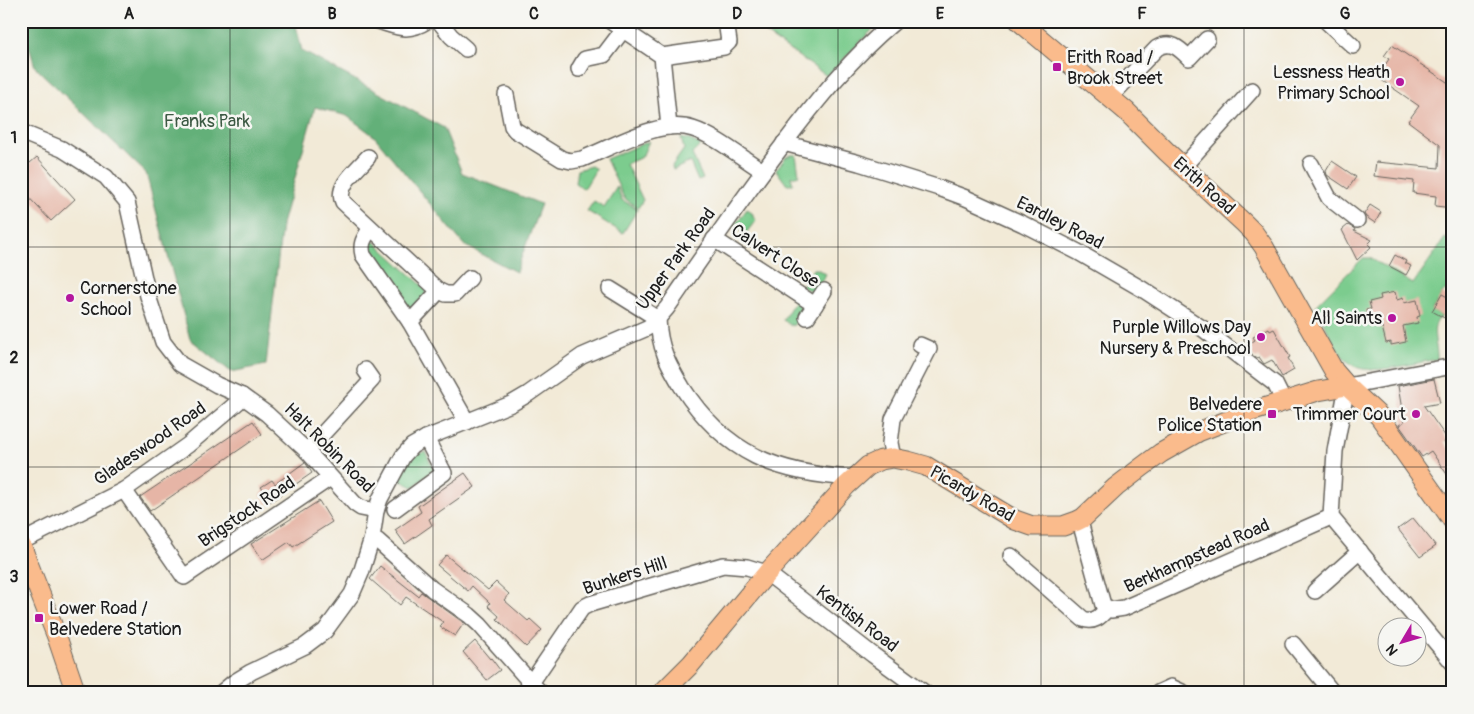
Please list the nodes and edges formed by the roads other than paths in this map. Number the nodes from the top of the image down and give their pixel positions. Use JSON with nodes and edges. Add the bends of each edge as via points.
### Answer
{"nodes":[{"id":1,"x":378,"y":21,"type":"edge"},
{"id":2,"x":427,"y":21,"type":"edge"},
{"id":3,"x":439,"y":21,"type":"edge"},
{"id":4,"x":726,"y":21,"type":"edge"},
{"id":5,"x":895,"y":21,"type":"edge"},
{"id":6,"x":1019,"y":21,"type":"edge"},
{"id":7,"x":1326,"y":21,"type":"edge"},
{"id":8,"x":616,"y":25,"type":"edge"},
{"id":9,"x":1207,"y":39,"type":"dead end"},
{"id":10,"x":1353,"y":46,"type":"dead end"},
{"id":11,"x":466,"y":49,"type":"dead end"},
{"id":12,"x":662,"y":56,"type":"junction"},
{"id":13,"x":579,"y":69,"type":"dead end"},
{"id":14,"x":1252,"y":90,"type":"dead end"},
{"id":15,"x":506,"y":95,"type":"dead end"},
{"id":16,"x":1110,"y":97,"type":"junction"},
{"id":17,"x":669,"y":128,"type":"junction"},
{"id":18,"x":21,"y":132,"type":"edge"},
{"id":19,"x":784,"y":143,"type":"junction"},
{"id":20,"x":368,"y":157,"type":"dead end"},
{"id":21,"x":1311,"y":164,"type":"dead end"},
{"id":22,"x":1183,"y":167,"type":"junction"},
{"id":23,"x":763,"y":171,"type":"junction"},
{"id":24,"x":1357,"y":220,"type":"dead end"},
{"id":25,"x":370,"y":229,"type":"junction"},
{"id":26,"x":714,"y":240,"type":"junction"},
{"id":27,"x":470,"y":278,"type":"dead end"},
{"id":28,"x":610,"y":289,"type":"dead end"},
{"id":29,"x":438,"y":291,"type":"junction"},
{"id":30,"x":824,"y":291,"type":"dead end"},
{"id":31,"x":658,"y":319,"type":"junction"},
{"id":32,"x":410,"y":322,"type":"junction"},
{"id":33,"x":633,"y":334,"type":"junction"},
{"id":34,"x":930,"y":349,"type":"dead end"},
{"id":35,"x":665,"y":357,"type":"junction"},
{"id":36,"x":1446,"y":367,"type":"edge"},
{"id":37,"x":366,"y":370,"type":"dead end"},
{"id":38,"x":1347,"y":386,"type":"junction"},
{"id":39,"x":242,"y":396,"type":"junction"},
{"id":40,"x":1284,"y":402,"type":"junction"},
{"id":41,"x":468,"y":422,"type":"junction"},
{"id":42,"x":426,"y":438,"type":"junction"},
{"id":43,"x":307,"y":451,"type":"junction"},
{"id":44,"x":893,"y":458,"type":"junction"},
{"id":45,"x":330,"y":478,"type":"junction"},
{"id":46,"x":854,"y":478,"type":"junction"},
{"id":47,"x":124,"y":490,"type":"junction"},
{"id":48,"x":395,"y":509,"type":"dead end"},
{"id":49,"x":376,"y":511,"type":"junction"},
{"id":50,"x":1331,"y":517,"type":"junction"},
{"id":51,"x":1077,"y":521,"type":"junction"},
{"id":52,"x":1453,"y":521,"type":"edge"},
{"id":53,"x":372,"y":538,"type":"junction"},
{"id":54,"x":21,"y":544,"type":"edge"},
{"id":55,"x":1360,"y":551,"type":"junction"},
{"id":56,"x":1011,"y":556,"type":"dead end"},
{"id":57,"x":767,"y":573,"type":"junction"},
{"id":58,"x":1315,"y":590,"type":"dead end"},
{"id":59,"x":1107,"y":609,"type":"junction"},
{"id":60,"x":1292,"y":644,"type":"dead end"},
{"id":61,"x":1453,"y":663,"type":"edge"},
{"id":62,"x":536,"y":688,"type":"edge"},
{"id":63,"x":1183,"y":692,"type":"edge"},
{"id":64,"x":76,"y":693,"type":"edge"},
{"id":65,"x":220,"y":693,"type":"edge"},
{"id":66,"x":662,"y":693,"type":"edge"},
{"id":67,"x":925,"y":693,"type":"edge"},
{"id":68,"x":1158,"y":693,"type":"edge"},
{"id":69,"x":1333,"y":693,"type":"edge"}],
"edges":[{"from":1,"to":2,"type":"street","via":[[407,29]]},
{"from":3,"to":11,"type":"street"},
{"from":4,"to":12,"type":"street","via":[[729,42],[724,47]]},
{"from":5,"to":19,"type":"street","name":"Upper Park Road","via":[[842,71]]},
{"from":6,"to":16,"type":"main road","name":"Erith Road"},
{"from":7,"to":10,"type":"street"},
{"from":8,"to":12,"type":"street"},
{"from":8,"to":13,"type":"street","via":[[604,55],[585,59]]},
{"from":9,"to":16,"type":"street","via":[[1189,58],[1174,45],[1162,45]]},
{"from":12,"to":17,"type":"street"},
{"from":14,"to":22,"type":"street"},
{"from":15,"to":17,"type":"street","via":[[515,130],[566,161],[577,161],[651,130]]},
{"from":16,"to":22,"type":"main road","name":"Erith Road"},
{"from":17,"to":23,"type":"street","via":[[690,128],[705,134]]},
{"from":18,"to":39,"type":"street","name":"Halt Robin Road","via":[[62,149],[106,177],[127,202],[148,296],[163,342],[180,364]]},
{"from":19,"to":23,"type":"street","name":"Upper Park Road"},
{"from":19,"to":40,"type":"street","name":"Eardley Road","via":[[940,188],[1078,252],[1202,328],[1275,384]]},
{"from":20,"to":25,"type":"street","via":[[342,186],[340,197]]},
{"from":21,"to":24,"type":"street","via":[[1329,198]]},
{"from":22,"to":38,"type":"main road","name":"Erith Road","via":[[1254,233],[1334,371]]},
{"from":23,"to":26,"type":"street","name":"Upper Park Road"},
{"from":25,"to":29,"type":"street"},
{"from":25,"to":32,"type":"street","via":[[361,247],[363,254]]},
{"from":26,"to":30,"type":"street","name":"Calvert Close","via":[[811,311]]},
{"from":26,"to":31,"type":"street","name":"Upper Park Road"},
{"from":27,"to":29,"type":"street","via":[[455,294]]},
{"from":28,"to":31,"type":"street"},
{"from":29,"to":32,"type":"street"},
{"from":31,"to":33,"type":"street","name":"Upper Park Road"},
{"from":31,"to":35,"type":"street"},
{"from":32,"to":41,"type":"street"},
{"from":33,"to":35,"type":"street","via":[[647,340]]},
{"from":33,"to":41,"type":"street","name":"Upper Park Road","via":[[582,356],[511,404]]},
{"from":34,"to":44,"type":"street","via":[[893,419],[890,443]]},
{"from":35,"to":46,"type":"street","via":[[694,405],[715,429],[738,447],[794,471]]},
{"from":36,"to":38,"type":"street"},
{"from":37,"to":43,"type":"street","via":[[372,380]]},
{"from":38,"to":40,"type":"main road","name":"Picardy Road","via":[[1324,389]]},
{"from":38,"to":50,"type":"street","via":[[1336,451]]},
{"from":38,"to":52,"type":"main road","name":"Erith Road","via":[[1378,416]]},
{"from":39,"to":43,"type":"street","name":"Halt Robin Road"},
{"from":39,"to":47,"type":"street","name":"Gladeswood Road","via":[[188,444]]},
{"from":40,"to":51,"type":"main road","name":"Picardy Road","via":[[1222,422],[1180,442],[1135,472]]},
{"from":41,"to":42,"type":"street","name":"Upper Park Road"},
{"from":42,"to":48,"type":"street","via":[[444,473]]},
{"from":42,"to":49,"type":"street","name":"Upper Park Road","via":[[403,456]]},
{"from":43,"to":45,"type":"street","name":"Halt Robin Road"},
{"from":44,"to":46,"type":"main road","name":"Picardy Road","via":[[868,466]]},
{"from":44,"to":51,"type":"main road","name":"Picardy Road","via":[[926,466],[1015,520],[1032,526],[1062,526]]},
{"from":45,"to":47,"type":"street","name":"Brigstock Road","via":[[184,577]]},
{"from":45,"to":49,"type":"street","name":"Halt Robin Road","via":[[355,504]]},
{"from":46,"to":57,"type":"main road","name":"Picardy Road"},
{"from":47,"to":54,"type":"street","name":"Gladeswood Road"},
{"from":49,"to":53,"type":"street","name":"Upper Park Road"},
{"from":50,"to":55,"type":"street"},
{"from":50,"to":59,"type":"street","name":"Berkhampstead Road","via":[[1124,608]]},
{"from":51,"to":59,"type":"street","name":"Berkhampstead Road","via":[[1082,528],[1101,600]]},
{"from":53,"to":62,"type":"street","via":[[432,589],[469,614]]},
{"from":53,"to":65,"type":"street","name":"Upper Park Road","via":[[352,594],[325,631],[305,646],[251,672]]},
{"from":54,"to":64,"type":"main road"},
{"from":55,"to":58,"type":"street"},
{"from":55,"to":61,"type":"street"},
{"from":56,"to":59,"type":"street","via":[[1083,619],[1096,619]]},
{"from":57,"to":62,"type":"street","name":"Bunkers Hill","via":[[723,565],[590,604],[582,608]]},
{"from":57,"to":66,"type":"main road","name":"Picardy Road","via":[[691,664]]},
{"from":57,"to":67,"type":"street","name":"Kentish Road"},
{"from":60,"to":69,"type":"street"},
{"from":63,"to":68,"type":"street","via":[[1172,687]]}]}
